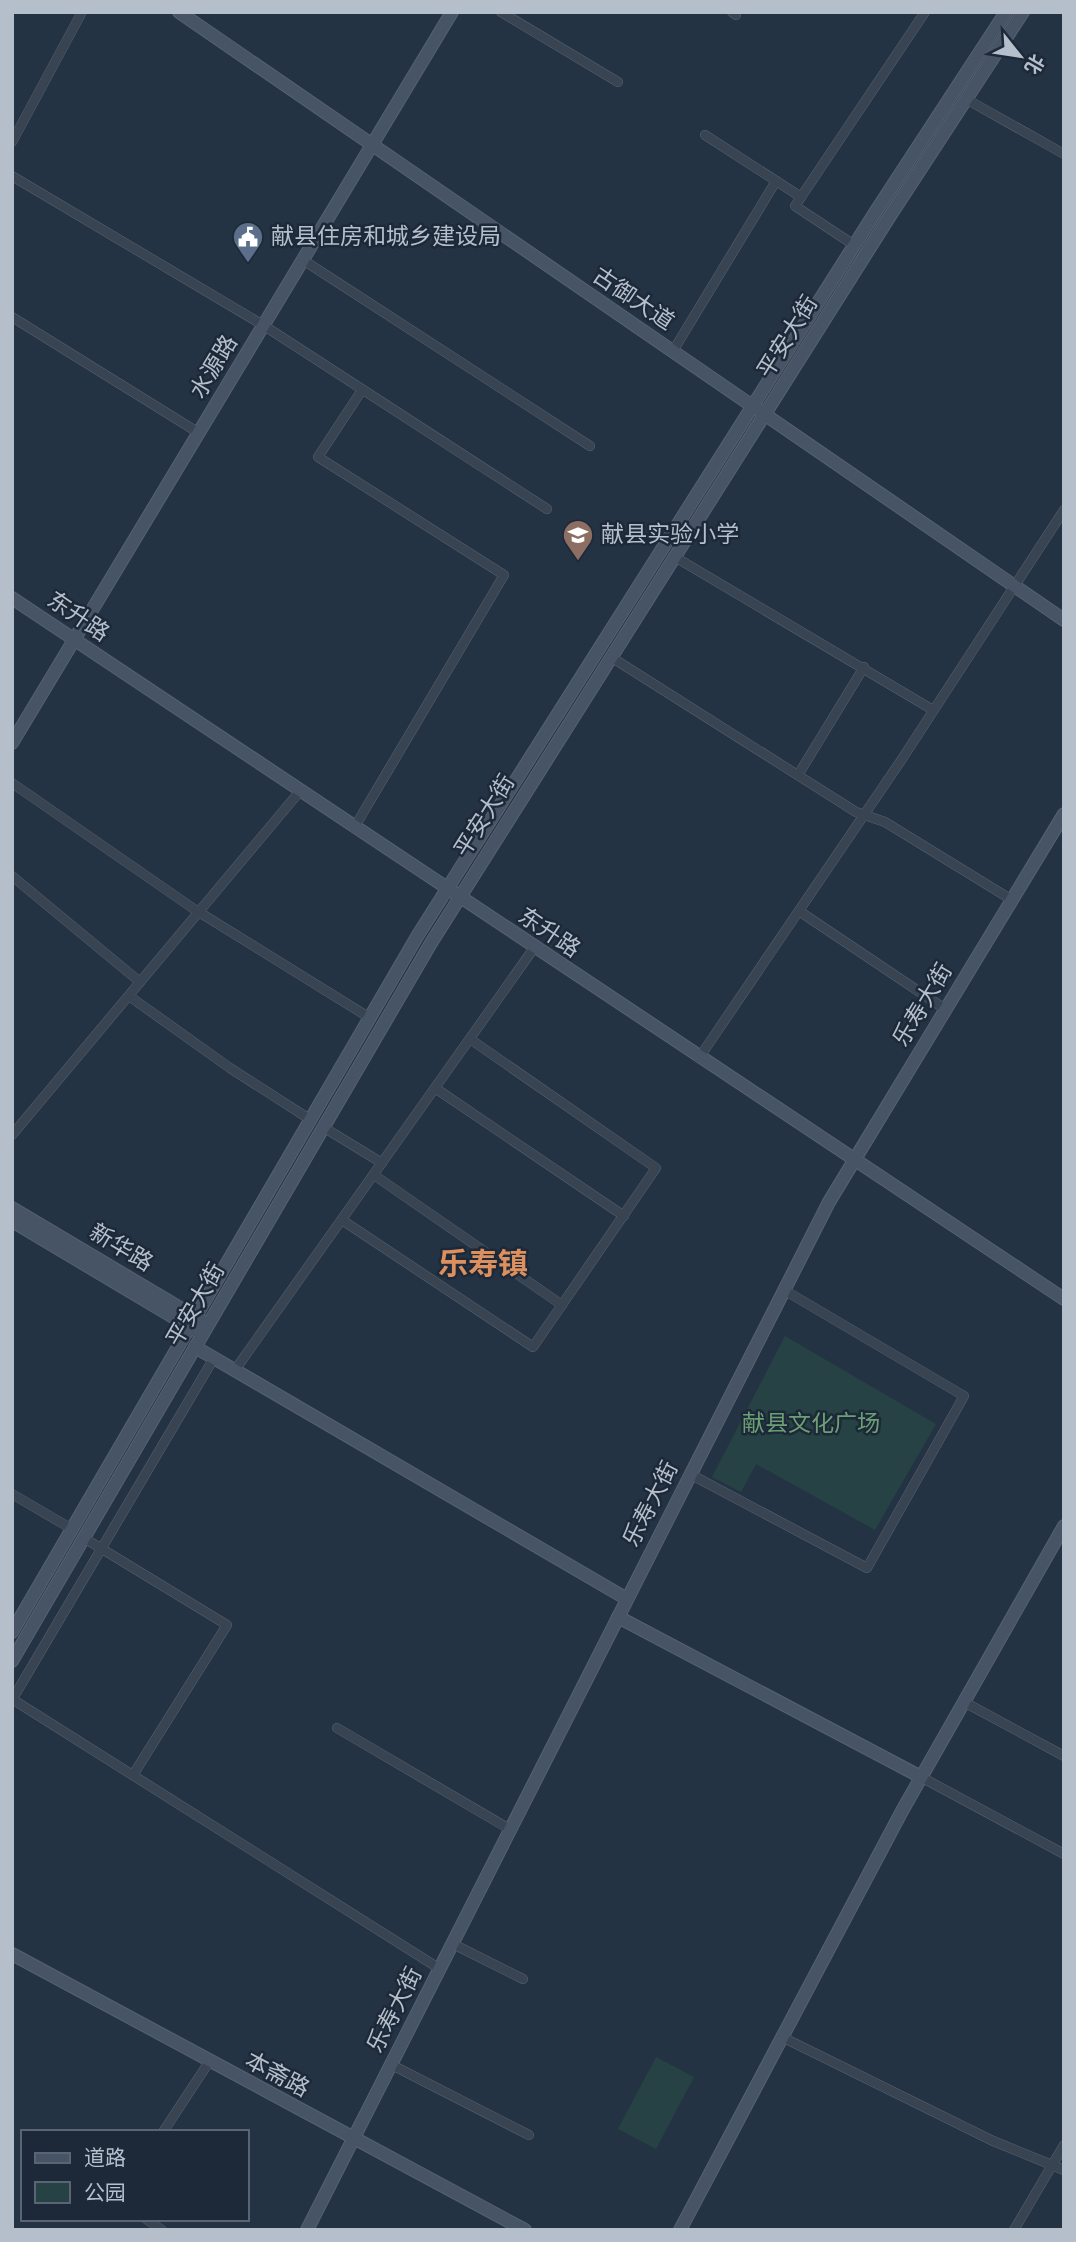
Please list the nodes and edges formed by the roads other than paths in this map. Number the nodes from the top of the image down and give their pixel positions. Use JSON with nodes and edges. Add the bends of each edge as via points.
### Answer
{"nodes":[{"id":1,"x":82,"y":12,"type":"edge"},
{"id":2,"x":179,"y":12,"type":"edge"},
{"id":3,"x":452,"y":12,"type":"edge"},
{"id":4,"x":501,"y":12,"type":"edge"},
{"id":5,"x":925,"y":12,"type":"edge"},
{"id":6,"x":1006,"y":12,"type":"edge"},
{"id":7,"x":1023,"y":12,"type":"edge"},
{"id":8,"x":618,"y":82,"type":"dead end"},
{"id":9,"x":966,"y":99,"type":"junction"},
{"id":10,"x":705,"y":135,"type":"dead end"},
{"id":11,"x":12,"y":142,"type":"edge"},
{"id":12,"x":371,"y":146,"type":"junction"},
{"id":13,"x":1064,"y":154,"type":"edge"},
{"id":14,"x":12,"y":176,"type":"edge"},
{"id":15,"x":776,"y":181,"type":"junction"},
{"id":16,"x":801,"y":197,"type":"junction"},
{"id":17,"x":854,"y":245,"type":"junction"},
{"id":18,"x":303,"y":260,"type":"junction"},
{"id":19,"x":12,"y":317,"type":"edge"},
{"id":20,"x":263,"y":325,"type":"junction"},
{"id":21,"x":673,"y":351,"type":"junction"},
{"id":22,"x":362,"y":390,"type":"junction"},
{"id":23,"x":752,"y":406,"type":"junction"},
{"id":24,"x":764,"y":414,"type":"junction"},
{"id":25,"x":198,"y":433,"type":"junction"},
{"id":26,"x":590,"y":446,"type":"dead end"},
{"id":27,"x":547,"y":509,"type":"dead end"},
{"id":28,"x":1064,"y":510,"type":"edge"},
{"id":29,"x":675,"y":556,"type":"junction"},
{"id":30,"x":1013,"y":585,"type":"junction"},
{"id":31,"x":12,"y":598,"type":"edge"},
{"id":32,"x":1064,"y":620,"type":"edge"},
{"id":33,"x":74,"y":640,"type":"junction"},
{"id":34,"x":611,"y":657,"type":"junction"},
{"id":35,"x":864,"y":667,"type":"junction"},
{"id":36,"x":933,"y":710,"type":"junction"},
{"id":37,"x":12,"y":743,"type":"edge"},
{"id":38,"x":798,"y":775,"type":"junction"},
{"id":39,"x":12,"y":783,"type":"edge"},
{"id":40,"x":300,"y":791,"type":"junction"},
{"id":41,"x":864,"y":814,"type":"junction"},
{"id":42,"x":1064,"y":814,"type":"edge"},
{"id":43,"x":354,"y":828,"type":"junction"},
{"id":44,"x":12,"y":876,"type":"edge"},
{"id":45,"x":447,"y":890,"type":"junction"},
{"id":46,"x":459,"y":898,"type":"junction"},
{"id":47,"x":1012,"y":900,"type":"junction"},
{"id":48,"x":799,"y":911,"type":"junction"},
{"id":49,"x":199,"y":912,"type":"junction"},
{"id":50,"x":534,"y":948,"type":"junction"},
{"id":51,"x":140,"y":982,"type":"junction"},
{"id":52,"x":129,"y":996,"type":"junction"},
{"id":53,"x":945,"y":1009,"type":"junction"},
{"id":54,"x":370,"y":1018,"type":"junction"},
{"id":55,"x":470,"y":1039,"type":"junction"},
{"id":56,"x":699,"y":1058,"type":"junction"},
{"id":57,"x":435,"y":1088,"type":"junction"},
{"id":58,"x":311,"y":1120,"type":"junction"},
{"id":59,"x":323,"y":1128,"type":"junction"},
{"id":60,"x":12,"y":1135,"type":"edge"},
{"id":61,"x":853,"y":1161,"type":"junction"},
{"id":62,"x":382,"y":1163,"type":"junction"},
{"id":63,"x":374,"y":1175,"type":"junction"},
{"id":64,"x":12,"y":1208,"type":"edge"},
{"id":65,"x":624,"y":1216,"type":"junction"},
{"id":66,"x":342,"y":1220,"type":"junction"},
{"id":67,"x":12,"y":1221,"type":"edge"},
{"id":68,"x":784,"y":1290,"type":"junction"},
{"id":69,"x":1064,"y":1299,"type":"edge"},
{"id":70,"x":562,"y":1305,"type":"junction"},
{"id":71,"x":193,"y":1322,"type":"junction"},
{"id":72,"x":206,"y":1330,"type":"junction"},
{"id":73,"x":195,"y":1347,"type":"junction"},
{"id":74,"x":214,"y":1358,"type":"junction"},
{"id":75,"x":235,"y":1370,"type":"junction"},
{"id":76,"x":690,"y":1474,"type":"junction"},
{"id":77,"x":12,"y":1494,"type":"edge"},
{"id":78,"x":1064,"y":1526,"type":"edge"},
{"id":79,"x":72,"y":1529,"type":"junction"},
{"id":80,"x":84,"y":1538,"type":"junction"},
{"id":81,"x":101,"y":1549,"type":"junction"},
{"id":82,"x":627,"y":1599,"type":"junction"},
{"id":83,"x":618,"y":1617,"type":"junction"},
{"id":84,"x":12,"y":1632,"type":"edge"},
{"id":85,"x":12,"y":1661,"type":"edge"},
{"id":86,"x":12,"y":1699,"type":"edge"},
{"id":87,"x":964,"y":1702,"type":"junction"},
{"id":88,"x":337,"y":1728,"type":"dead end"},
{"id":89,"x":1064,"y":1756,"type":"edge"},
{"id":90,"x":133,"y":1775,"type":"junction"},
{"id":91,"x":921,"y":1777,"type":"junction"},
{"id":92,"x":511,"y":1830,"type":"junction"},
{"id":93,"x":1064,"y":1854,"type":"edge"},
{"id":94,"x":453,"y":1944,"type":"junction"},
{"id":95,"x":12,"y":1954,"type":"edge"},
{"id":96,"x":440,"y":1969,"type":"junction"},
{"id":97,"x":523,"y":1979,"type":"dead end"},
{"id":98,"x":782,"y":2037,"type":"junction"},
{"id":99,"x":209,"y":2063,"type":"junction"},
{"id":100,"x":390,"y":2064,"type":"junction"},
{"id":101,"x":164,"y":2130,"type":"edge"},
{"id":102,"x":529,"y":2135,"type":"dead end"},
{"id":103,"x":352,"y":2139,"type":"junction"},
{"id":104,"x":1064,"y":2145,"type":"edge"},
{"id":105,"x":1053,"y":2165,"type":"junction"},
{"id":106,"x":1064,"y":2170,"type":"edge"},
{"id":107,"x":307,"y":2230,"type":"edge"},
{"id":108,"x":525,"y":2230,"type":"edge"},
{"id":109,"x":680,"y":2230,"type":"edge"},
{"id":110,"x":1014,"y":2230,"type":"edge"}],
"edges":[{"from":1,"to":11,"type":"street"},
{"from":2,"to":12,"type":"main road","name":"古御大道"},
{"from":3,"to":12,"type":"main road","name":"水源路"},
{"from":4,"to":8,"type":"street"},
{"from":5,"to":16,"type":"street"},
{"from":6,"to":17,"type":"main road","name":"平安大街"},
{"from":7,"to":9,"type":"main road","name":"平安大街"},
{"from":9,"to":13,"type":"street"},
{"from":9,"to":24,"type":"main road","name":"平安大街"},
{"from":10,"to":15,"type":"street"},
{"from":12,"to":18,"type":"main road","name":"水源路"},
{"from":12,"to":21,"type":"main road","name":"古御大道"},
{"from":14,"to":20,"type":"street"},
{"from":15,"to":16,"type":"street"},
{"from":15,"to":21,"type":"street"},
{"from":16,"to":17,"type":"street","via":[[795,206]]},
{"from":17,"to":23,"type":"main road","name":"平安大街"},
{"from":18,"to":20,"type":"main road","name":"水源路"},
{"from":18,"to":26,"type":"street"},
{"from":19,"to":25,"type":"street"},
{"from":20,"to":22,"type":"street"},
{"from":20,"to":25,"type":"main road","name":"水源路"},
{"from":21,"to":23,"type":"main road","name":"古御大道"},
{"from":22,"to":27,"type":"street"},
{"from":22,"to":43,"type":"street","via":[[318,457],[504,575]]},
{"from":23,"to":24,"type":"main road","name":"古御大道"},
{"from":23,"to":45,"type":"main road","name":"平安大街"},
{"from":24,"to":29,"type":"main road","name":"平安大街"},
{"from":24,"to":30,"type":"main road","name":"古御大道"},
{"from":25,"to":33,"type":"main road","name":"水源路"},
{"from":28,"to":30,"type":"street"},
{"from":29,"to":34,"type":"main road","name":"平安大街"},
{"from":29,"to":35,"type":"street"},
{"from":30,"to":32,"type":"main road","name":"古御大道"},
{"from":30,"to":36,"type":"street"},
{"from":31,"to":33,"type":"main road","name":"东升路"},
{"from":33,"to":37,"type":"main road","name":"水源路"},
{"from":33,"to":40,"type":"main road","name":"东升路"},
{"from":34,"to":38,"type":"street"},
{"from":34,"to":46,"type":"main road","name":"平安大街"},
{"from":35,"to":36,"type":"street"},
{"from":35,"to":38,"type":"street"},
{"from":36,"to":41,"type":"street"},
{"from":38,"to":41,"type":"street"},
{"from":39,"to":49,"type":"street"},
{"from":40,"to":43,"type":"main road","name":"东升路"},
{"from":40,"to":49,"type":"street"},
{"from":41,"to":47,"type":"street","via":[[885,822]]},
{"from":41,"to":48,"type":"street"},
{"from":42,"to":47,"type":"main road","name":"乐寿大街"},
{"from":43,"to":45,"type":"main road","name":"东升路"},
{"from":44,"to":51,"type":"street"},
{"from":45,"to":46,"type":"main road","name":"东升路"},
{"from":45,"to":54,"type":"main road","name":"平安大街"},
{"from":46,"to":50,"type":"main road","name":"东升路"},
{"from":46,"to":59,"type":"main road","name":"平安大街"},
{"from":47,"to":53,"type":"main road","name":"乐寿大街"},
{"from":48,"to":53,"type":"street"},
{"from":48,"to":56,"type":"street"},
{"from":49,"to":51,"type":"street"},
{"from":49,"to":54,"type":"street"},
{"from":50,"to":55,"type":"street"},
{"from":50,"to":56,"type":"main road","name":"东升路"},
{"from":51,"to":52,"type":"street"},
{"from":52,"to":58,"type":"street"},
{"from":52,"to":60,"type":"street"},
{"from":53,"to":61,"type":"main road","name":"乐寿大街"},
{"from":54,"to":58,"type":"main road","name":"平安大街"},
{"from":55,"to":57,"type":"street"},
{"from":55,"to":65,"type":"street","via":[[656,1168]]},
{"from":56,"to":61,"type":"main road","name":"东升路"},
{"from":57,"to":62,"type":"street"},
{"from":57,"to":65,"type":"street"},
{"from":58,"to":71,"type":"main road","name":"平安大街"},
{"from":59,"to":62,"type":"street"},
{"from":59,"to":72,"type":"main road","name":"平安大街"},
{"from":61,"to":68,"type":"main road","name":"乐寿大街"},
{"from":61,"to":69,"type":"main road","name":"东升路"},
{"from":62,"to":63,"type":"street"},
{"from":63,"to":66,"type":"street"},
{"from":63,"to":70,"type":"street"},
{"from":64,"to":71,"type":"main road","name":"新华路"},
{"from":65,"to":70,"type":"street"},
{"from":66,"to":70,"type":"street","via":[[533,1347]]},
{"from":66,"to":75,"type":"street"},
{"from":67,"to":71,"type":"main road","name":"新华路"},
{"from":68,"to":76,"type":"main road","name":"乐寿大街"},
{"from":68,"to":76,"type":"street","via":[[964,1395],[867,1568]]},
{"from":71,"to":72,"type":"main road","name":"新华路"},
{"from":71,"to":79,"type":"main road","name":"平安大街"},
{"from":72,"to":73,"type":"main road","name":"平安大街"},
{"from":73,"to":74,"type":"main road"},
{"from":73,"to":80,"type":"main road","name":"平安大街"},
{"from":74,"to":75,"type":"main road"},
{"from":74,"to":81,"type":"street"},
{"from":75,"to":82,"type":"main road"},
{"from":76,"to":82,"type":"main road","name":"乐寿大街"},
{"from":77,"to":79,"type":"street"},
{"from":78,"to":87,"type":"main road"},
{"from":79,"to":84,"type":"main road","name":"平安大街"},
{"from":80,"to":81,"type":"street"},
{"from":80,"to":85,"type":"main road","name":"平安大街"},
{"from":81,"to":86,"type":"street"},
{"from":81,"to":90,"type":"street","via":[[227,1625]]},
{"from":82,"to":83,"type":"main road","name":"乐寿大街"},
{"from":83,"to":91,"type":"main road"},
{"from":83,"to":92,"type":"main road","name":"乐寿大街"},
{"from":86,"to":90,"type":"street"},
{"from":87,"to":89,"type":"street"},
{"from":87,"to":91,"type":"main road"},
{"from":88,"to":92,"type":"street"},
{"from":90,"to":96,"type":"street"},
{"from":91,"to":93,"type":"street"},
{"from":91,"to":98,"type":"main road"},
{"from":92,"to":94,"type":"main road","name":"乐寿大街"},
{"from":94,"to":96,"type":"main road","name":"乐寿大街"},
{"from":94,"to":97,"type":"street"},
{"from":95,"to":99,"type":"main road","name":"本斋路"},
{"from":96,"to":100,"type":"main road","name":"乐寿大街"},
{"from":98,"to":105,"type":"street","via":[[993,2141]]},
{"from":98,"to":109,"type":"main road"},
{"from":99,"to":101,"type":"street"},
{"from":99,"to":103,"type":"main road","name":"本斋路"},
{"from":100,"to":102,"type":"street"},
{"from":100,"to":103,"type":"main road","name":"乐寿大街"},
{"from":103,"to":107,"type":"main road","name":"乐寿大街"},
{"from":103,"to":108,"type":"main road","name":"本斋路"},
{"from":104,"to":105,"type":"street"},
{"from":105,"to":106,"type":"street"},
{"from":105,"to":110,"type":"street"}]}
